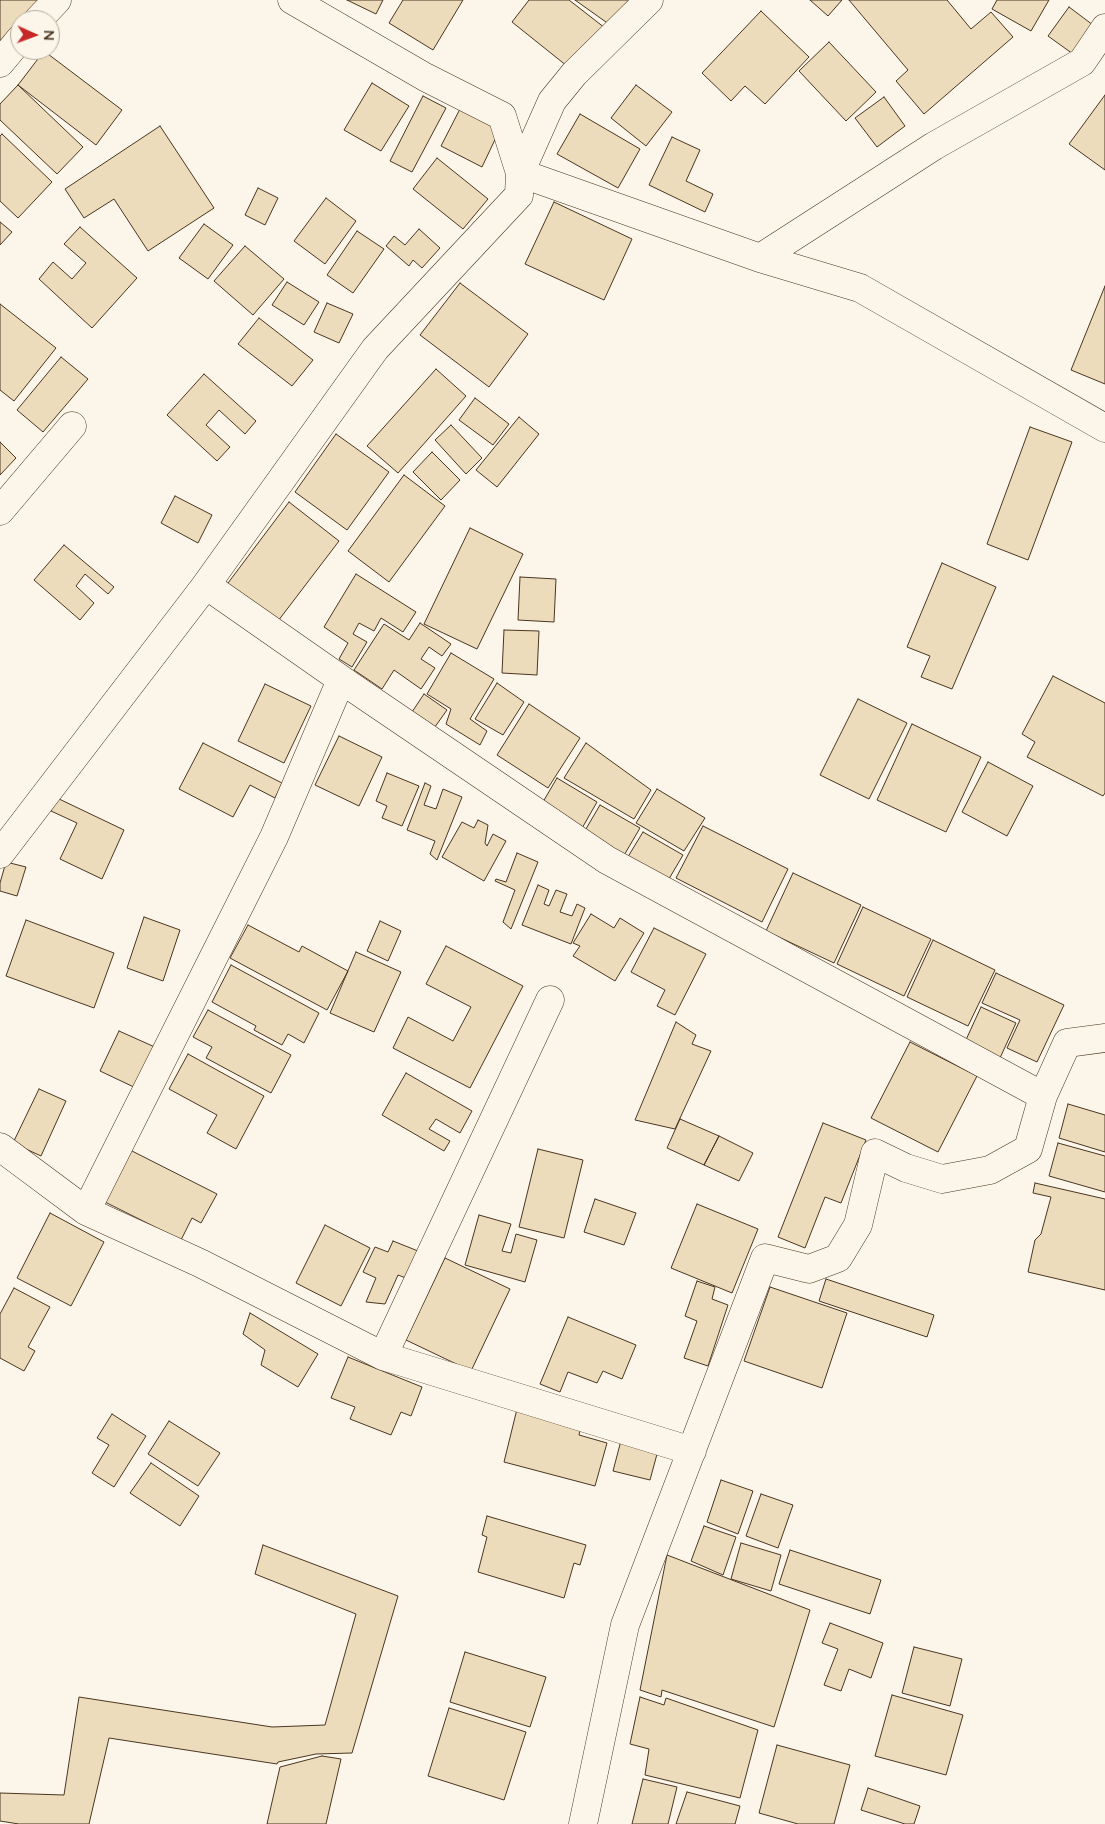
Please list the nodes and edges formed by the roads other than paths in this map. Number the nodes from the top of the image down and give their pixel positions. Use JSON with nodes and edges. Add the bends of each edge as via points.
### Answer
{"nodes":[{"id":1,"x":57,"y":0,"type":"edge"},
{"id":2,"x":292,"y":0,"type":"edge"},
{"id":3,"x":649,"y":0,"type":"edge"},
{"id":4,"x":48,"y":10,"type":"edge"},
{"id":5,"x":1105,"y":28,"type":"edge"},
{"id":6,"x":10,"y":51,"type":"edge"},
{"id":7,"x":0,"y":63,"type":"edge"},
{"id":8,"x":1105,"y":66,"type":"edge"},
{"id":9,"x":1048,"y":81,"type":"junction"},
{"id":10,"x":520,"y":173,"type":"junction"},
{"id":11,"x":760,"y":258,"type":"junction"},
{"id":12,"x":72,"y":426,"type":"dead end"},
{"id":13,"x":1105,"y":428,"type":"edge"},
{"id":14,"x":0,"y":511,"type":"edge"},
{"id":15,"x":206,"y":585,"type":"junction"},
{"id":16,"x":341,"y":680,"type":"junction"},
{"id":17,"x":0,"y":854,"type":"edge"},
{"id":18,"x":550,"y":1000,"type":"dead end"},
{"id":19,"x":1105,"y":1038,"type":"edge"},
{"id":20,"x":1043,"y":1096,"type":"junction"},
{"id":21,"x":0,"y":1147,"type":"edge"},
{"id":22,"x":86,"y":1211,"type":"junction"},
{"id":23,"x":382,"y":1356,"type":"junction"},
{"id":24,"x":692,"y":1451,"type":"junction"},
{"id":25,"x":583,"y":1824,"type":"edge"}],
"edges":[{"from":1,"to":4,"type":"street"},
{"from":2,"to":10,"type":"street","via":[[424,77],[502,116]]},
{"from":3,"to":10,"type":"street","via":[[574,74],[552,101]]},
{"from":5,"to":9,"type":"street","via":[[1082,62]]},
{"from":6,"to":7,"type":"street"},
{"from":8,"to":9,"type":"street"},
{"from":9,"to":11,"type":"street","via":[[934,146]]},
{"from":10,"to":11,"type":"street"},
{"from":10,"to":15,"type":"street","via":[[519,195],[376,349]]},
{"from":11,"to":13,"type":"street","via":[[860,288]]},
{"from":12,"to":14,"type":"street"},
{"from":15,"to":16,"type":"street"},
{"from":15,"to":17,"type":"street"},
{"from":16,"to":20,"type":"street","via":[[607,860]]},
{"from":16,"to":22,"type":"street","via":[[274,837]]},
{"from":18,"to":23,"type":"street"},
{"from":19,"to":20,"type":"street","via":[[1066,1043]]},
{"from":20,"to":24,"type":"street","via":[[1028,1149],[990,1170],[942,1179],[906,1168],[875,1153],[858,1225],[838,1258],[809,1269],[765,1258]]},
{"from":21,"to":22,"type":"street"},
{"from":22,"to":23,"type":"street","via":[[200,1263]]},
{"from":23,"to":24,"type":"street"},
{"from":24,"to":25,"type":"street","via":[[624,1625]]}]}
